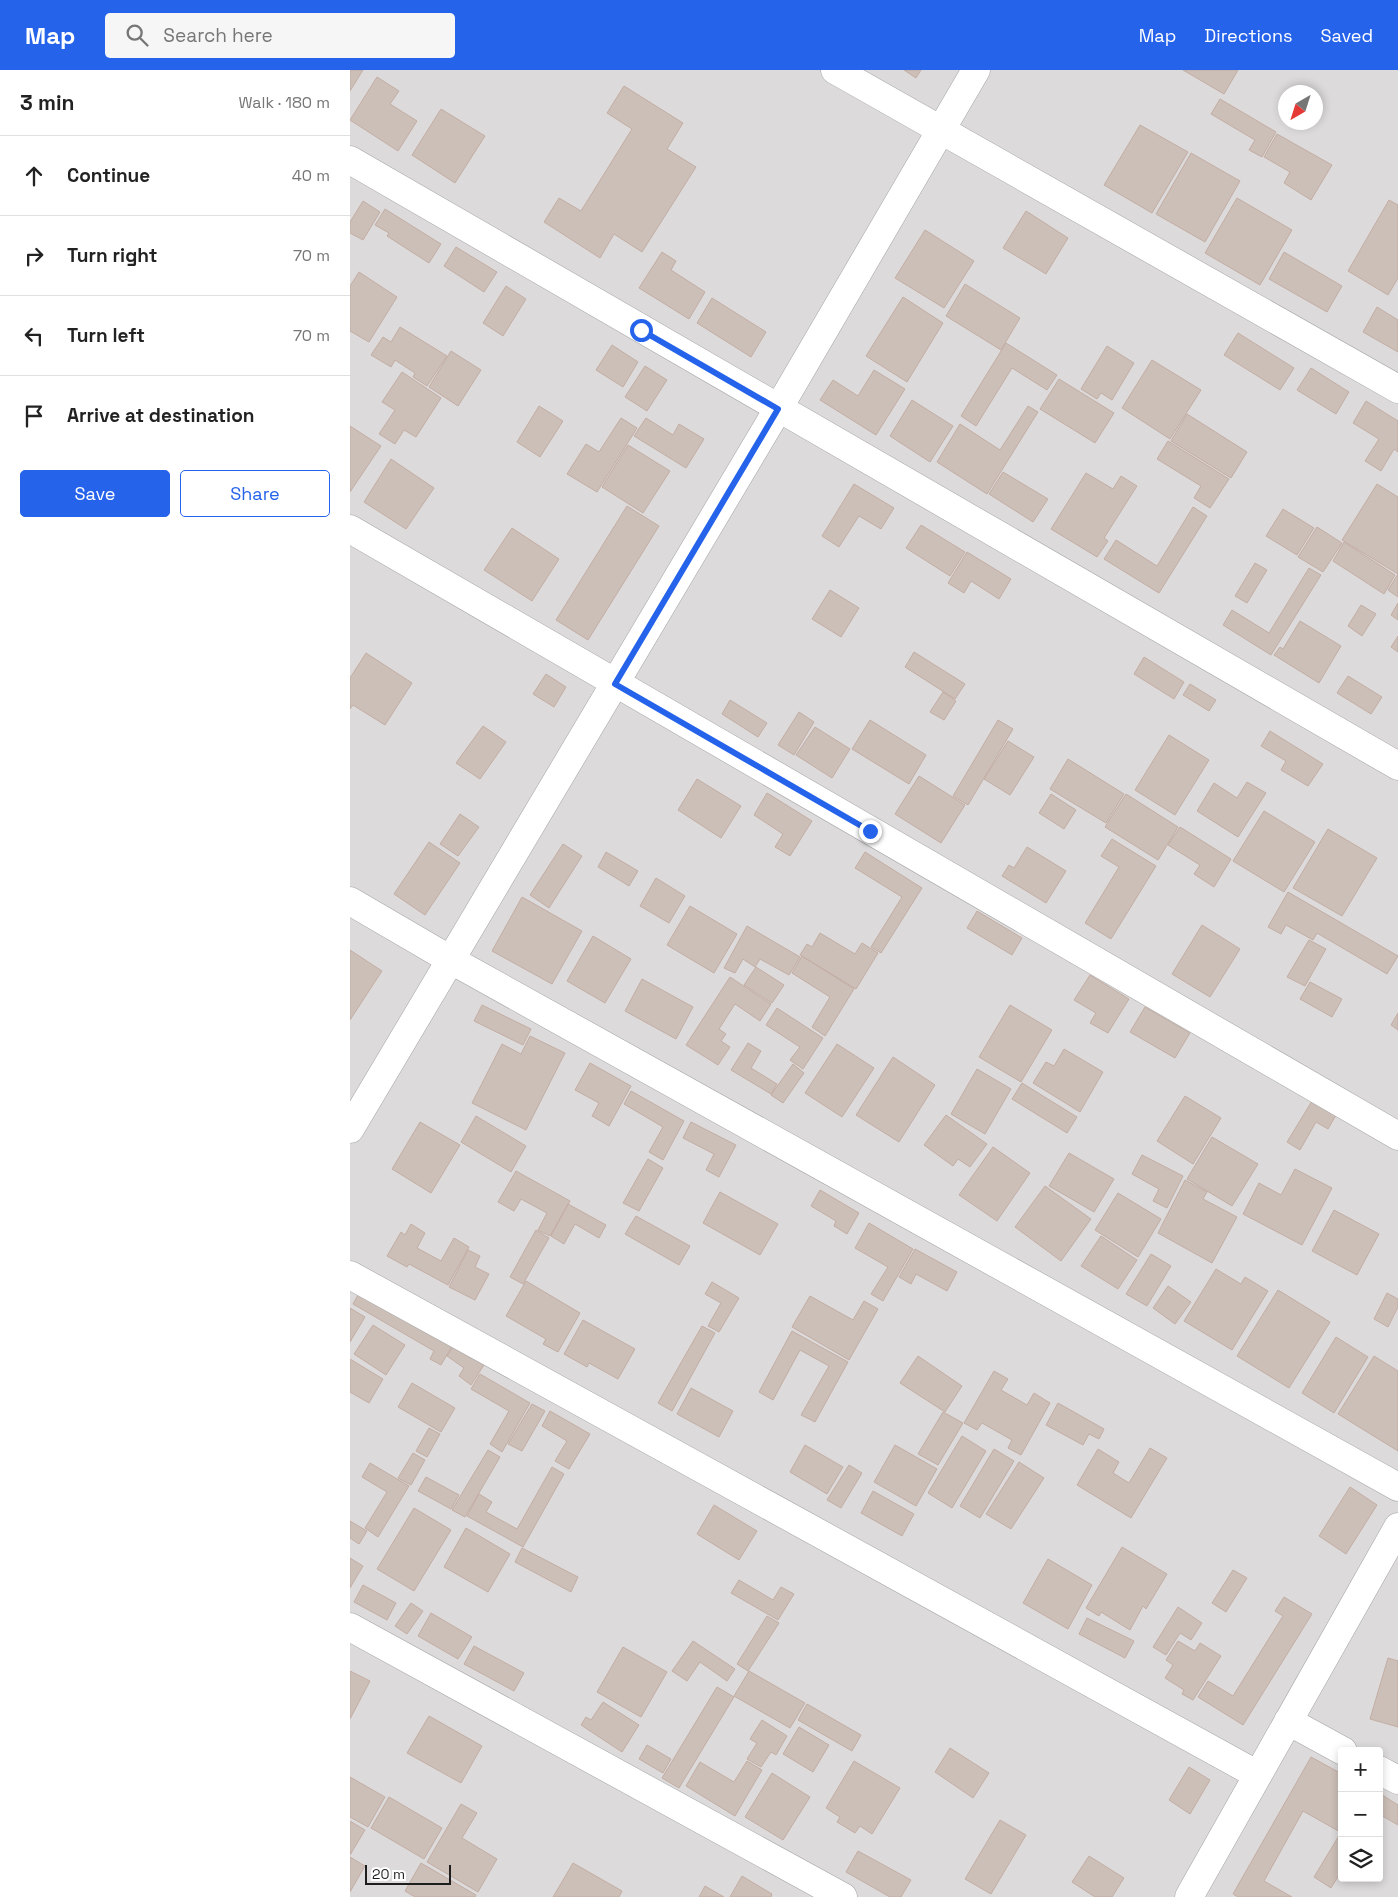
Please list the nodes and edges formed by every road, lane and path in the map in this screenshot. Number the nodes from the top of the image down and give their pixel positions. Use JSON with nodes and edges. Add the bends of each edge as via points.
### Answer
{"nodes":[{"id":1,"x":835,"y":70,"type":"edge"},
{"id":2,"x":976,"y":70,"type":"edge"},
{"id":3,"x":942,"y":132,"type":"junction"},
{"id":4,"x":350,"y":160,"type":"edge"},
{"id":5,"x":1398,"y":389,"type":"edge"},
{"id":6,"x":778,"y":409,"type":"junction"},
{"id":7,"x":350,"y":529,"type":"edge"},
{"id":8,"x":615,"y":684,"type":"junction"},
{"id":9,"x":1398,"y":766,"type":"edge"},
{"id":10,"x":350,"y":900,"type":"edge"},
{"id":11,"x":451,"y":960,"type":"junction"},
{"id":12,"x":350,"y":1129,"type":"edge"},
{"id":13,"x":1398,"y":1136,"type":"edge"},
{"id":14,"x":350,"y":1275,"type":"edge"},
{"id":15,"x":1398,"y":1487,"type":"edge"},
{"id":16,"x":1398,"y":1527,"type":"edge"},
{"id":17,"x":350,"y":1627,"type":"edge"},
{"id":18,"x":1288,"y":1721,"type":"junction"},
{"id":19,"x":1338,"y":1748,"type":"edge"},
{"id":20,"x":1383,"y":1772,"type":"edge"},
{"id":21,"x":1258,"y":1775,"type":"junction"},
{"id":22,"x":1398,"y":1780,"type":"edge"},
{"id":23,"x":843,"y":1897,"type":"edge"},
{"id":24,"x":1189,"y":1897,"type":"edge"}],
"edges":[{"from":1,"to":3,"type":"street"},
{"from":2,"to":3,"type":"street"},
{"from":3,"to":5,"type":"street"},
{"from":3,"to":6,"type":"street"},
{"from":4,"to":6,"type":"street"},
{"from":6,"to":8,"type":"street"},
{"from":6,"to":9,"type":"street"},
{"from":7,"to":8,"type":"street"},
{"from":8,"to":11,"type":"street"},
{"from":8,"to":13,"type":"street"},
{"from":10,"to":11,"type":"street"},
{"from":11,"to":12,"type":"street"},
{"from":11,"to":15,"type":"street"},
{"from":14,"to":21,"type":"street"},
{"from":16,"to":18,"type":"street"},
{"from":17,"to":23,"type":"street"},
{"from":18,"to":19,"type":"street"},
{"from":18,"to":21,"type":"street"},
{"from":20,"to":22,"type":"street"},
{"from":21,"to":24,"type":"street"}]}
